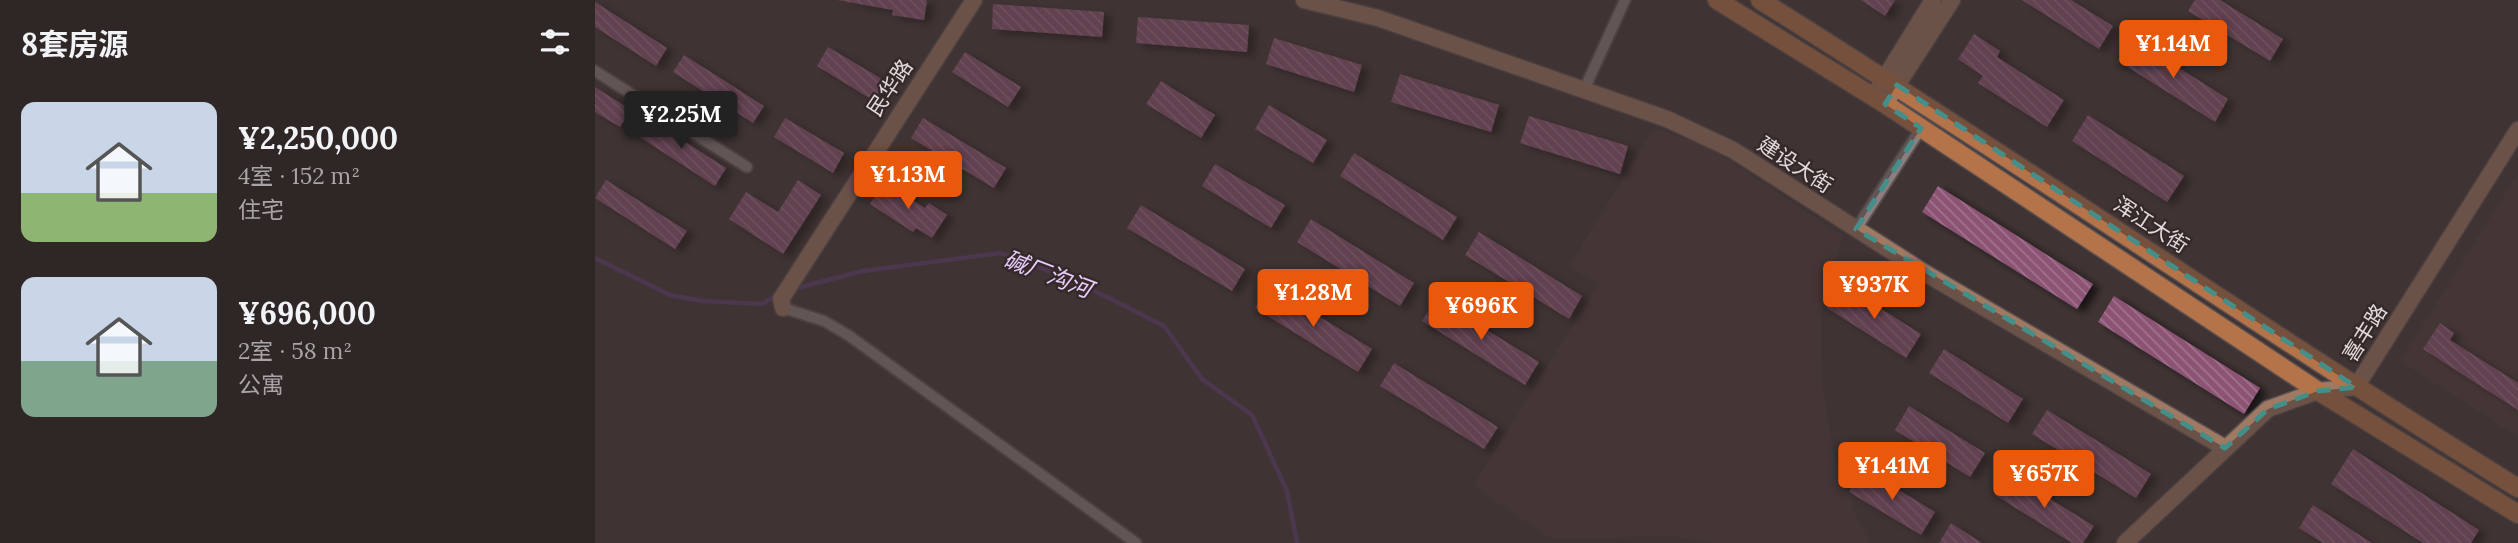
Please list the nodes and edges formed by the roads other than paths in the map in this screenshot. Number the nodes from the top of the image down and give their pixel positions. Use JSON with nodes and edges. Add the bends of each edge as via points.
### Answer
{"nodes":[{"id":1,"x":974,"y":0,"type":"edge"},
{"id":2,"x":1304,"y":0,"type":"edge"},
{"id":3,"x":1625,"y":0,"type":"edge"},
{"id":4,"x":1717,"y":0,"type":"edge"},
{"id":5,"x":1760,"y":0,"type":"edge"},
{"id":6,"x":1933,"y":0,"type":"edge"},
{"id":7,"x":1952,"y":0,"type":"edge"},
{"id":8,"x":595,"y":71,"type":"edge"},
{"id":9,"x":1891,"y":81,"type":"junction"},
{"id":10,"x":1583,"y":92,"type":"junction"},
{"id":11,"x":1879,"y":100,"type":"junction"},
{"id":12,"x":1921,"y":128,"type":"junction"},
{"id":13,"x":2518,"y":130,"type":"edge"},
{"id":14,"x":747,"y":167,"type":"dead end"},
{"id":15,"x":1856,"y":229,"type":"junction"},
{"id":16,"x":782,"y":303,"type":"joint"},
{"id":17,"x":2356,"y":387,"type":"junction"},
{"id":18,"x":2318,"y":391,"type":"junction"},
{"id":19,"x":2225,"y":448,"type":"junction"},
{"id":20,"x":2518,"y":488,"type":"edge"},
{"id":21,"x":2518,"y":514,"type":"edge"},
{"id":22,"x":2133,"y":541,"type":"edge"},
{"id":23,"x":1136,"y":543,"type":"edge"}],
"edges":[{"from":1,"to":16,"type":"street","name":"民华路"},
{"from":2,"to":10,"type":"street","name":"建设大街","via":[[1378,18]]},
{"from":3,"to":10,"type":"street"},
{"from":4,"to":11,"type":"main road"},
{"from":5,"to":9,"type":"main road","name":"浑江大街"},
{"from":6,"to":9,"type":"street"},
{"from":7,"to":9,"type":"street"},
{"from":8,"to":14,"type":"street"},
{"from":9,"to":11,"type":"street"},
{"from":9,"to":17,"type":"main road","name":"浑江大街"},
{"from":10,"to":15,"type":"street","name":"建设大街","via":[[1667,118],[1733,150]]},
{"from":11,"to":12,"type":"main road"},
{"from":12,"to":15,"type":"street"},
{"from":12,"to":18,"type":"main road"},
{"from":13,"to":17,"type":"street","name":"喜丰路"},
{"from":15,"to":19,"type":"street","name":"建设大街"},
{"from":16,"to":23,"type":"street","via":[[848,335]]},
{"from":17,"to":18,"type":"street","name":"喜丰路"},
{"from":17,"to":20,"type":"main road","name":"浑江大街"},
{"from":18,"to":19,"type":"street","name":"喜丰路","via":[[2268,409]]},
{"from":18,"to":21,"type":"main road"},
{"from":19,"to":22,"type":"street","name":"喜丰路"}]}
